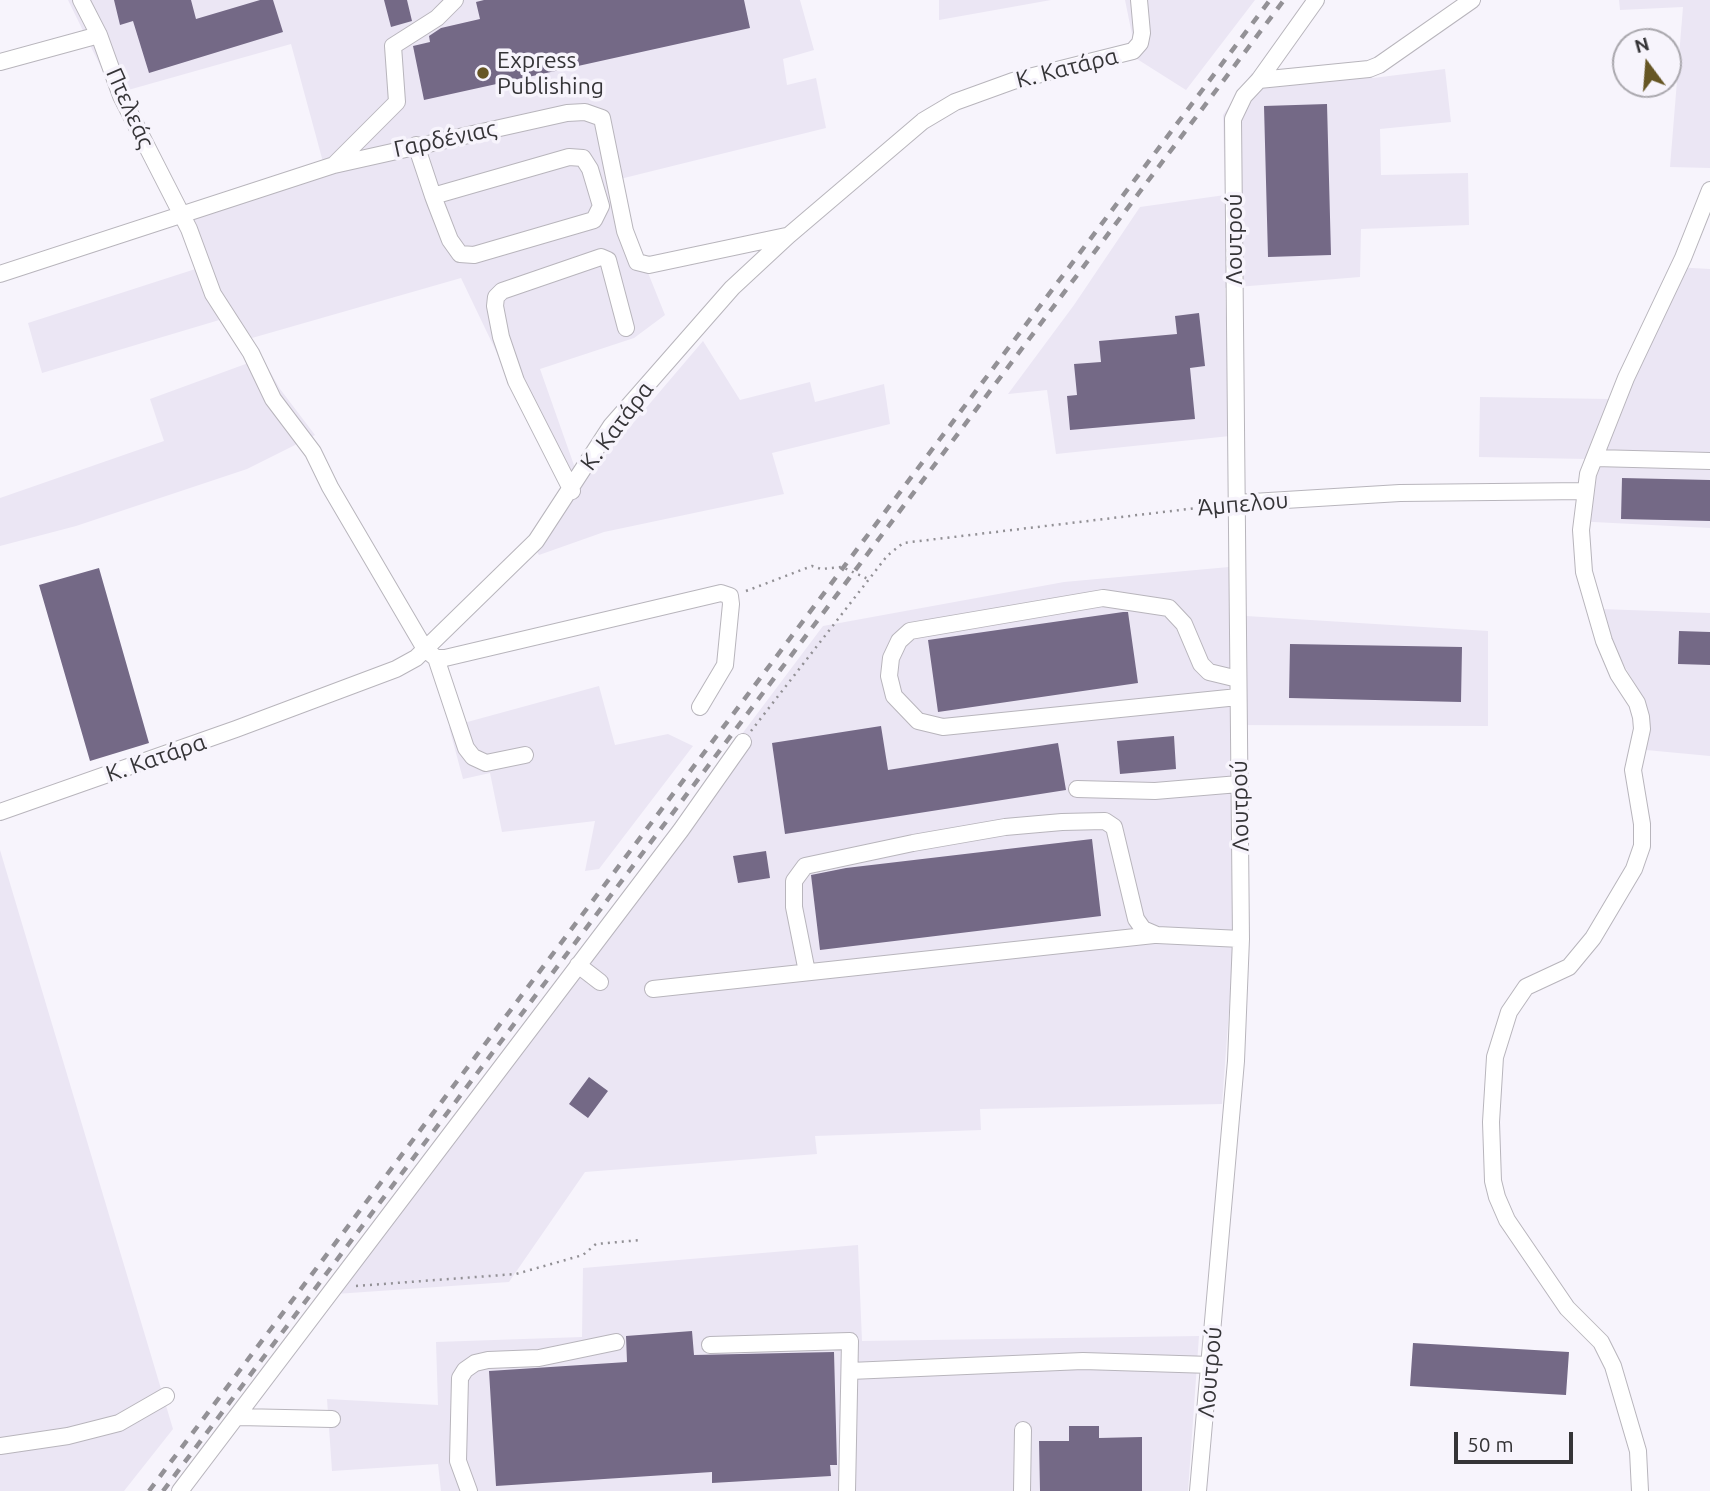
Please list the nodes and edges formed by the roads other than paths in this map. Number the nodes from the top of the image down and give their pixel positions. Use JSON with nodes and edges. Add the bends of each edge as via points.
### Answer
{"nodes":[{"id":1,"x":80,"y":0,"type":"edge"},
{"id":2,"x":455,"y":0,"type":"edge"},
{"id":3,"x":1139,"y":0,"type":"edge"},
{"id":4,"x":1316,"y":0,"type":"edge"},
{"id":5,"x":1472,"y":0,"type":"edge"},
{"id":6,"x":99,"y":35,"type":"junction"},
{"id":7,"x":0,"y":62,"type":"edge"},
{"id":8,"x":1259,"y":80,"type":"junction"},
{"id":9,"x":416,"y":145,"type":"junction"},
{"id":10,"x":334,"y":164,"type":"junction"},
{"id":11,"x":1710,"y":190,"type":"edge"},
{"id":12,"x":433,"y":196,"type":"junction"},
{"id":13,"x":182,"y":216,"type":"junction"},
{"id":14,"x":788,"y":236,"type":"junction"},
{"id":15,"x":0,"y":274,"type":"edge"},
{"id":16,"x":626,"y":328,"type":"dead end"},
{"id":17,"x":1595,"y":458,"type":"junction"},
{"id":18,"x":1710,"y":461,"type":"edge"},
{"id":19,"x":572,"y":491,"type":"junction"},
{"id":20,"x":1585,"y":491,"type":"junction"},
{"id":21,"x":1236,"y":503,"type":"junction"},
{"id":22,"x":431,"y":654,"type":"junction"},
{"id":23,"x":1238,"y":679,"type":"junction"},
{"id":24,"x":1238,"y":696,"type":"junction"},
{"id":25,"x":700,"y":706,"type":"dead end"},
{"id":26,"x":743,"y":743,"type":"road end"},
{"id":27,"x":525,"y":755,"type":"dead end"},
{"id":28,"x":1239,"y":784,"type":"junction"},
{"id":29,"x":1077,"y":789,"type":"dead end"},
{"id":30,"x":0,"y":812,"type":"edge"},
{"id":31,"x":1157,"y":935,"type":"junction"},
{"id":32,"x":1241,"y":939,"type":"junction"},
{"id":33,"x":578,"y":964,"type":"junction"},
{"id":34,"x":807,"y":972,"type":"junction"},
{"id":35,"x":600,"y":982,"type":"dead end"},
{"id":36,"x":653,"y":989,"type":"dead end"},
{"id":37,"x":616,"y":1342,"type":"dead end"},
{"id":38,"x":710,"y":1345,"type":"dead end"},
{"id":39,"x":1211,"y":1365,"type":"junction"},
{"id":40,"x":850,"y":1371,"type":"junction"},
{"id":41,"x":166,"y":1396,"type":"dead end"},
{"id":42,"x":238,"y":1417,"type":"junction"},
{"id":43,"x":332,"y":1419,"type":"dead end"},
{"id":44,"x":1023,"y":1430,"type":"dead end"},
{"id":45,"x":0,"y":1446,"type":"edge"},
{"id":46,"x":180,"y":1491,"type":"edge"},
{"id":47,"x":469,"y":1491,"type":"edge"},
{"id":48,"x":847,"y":1491,"type":"edge"},
{"id":49,"x":1022,"y":1491,"type":"edge"},
{"id":50,"x":1198,"y":1491,"type":"edge"},
{"id":51,"x":1640,"y":1491,"type":"edge"}],
"edges":[{"from":1,"to":6,"type":"street","name":"Πτελεάς"},
{"from":2,"to":10,"type":"street","via":[[437,18],[393,46],[397,102]]},
{"from":3,"to":14,"type":"street","name":"Κ. Κατάρα","via":[[1142,33],[1133,51],[1013,81],[955,102],[923,121]]},
{"from":4,"to":8,"type":"street"},
{"from":5,"to":8,"type":"street","via":[[1369,69]]},
{"from":6,"to":7,"type":"street"},
{"from":6,"to":13,"type":"street","name":"Πτελεάς","via":[[121,96]]},
{"from":8,"to":21,"type":"street","name":"Λουτρού","via":[[1244,96],[1233,119]]},
{"from":9,"to":10,"type":"street","name":"Γαρδένιας"},
{"from":9,"to":12,"type":"street"},
{"from":9,"to":14,"type":"street","name":"Γαρδένιας","via":[[585,112],[602,118],[625,231],[637,262],[649,265]]},
{"from":10,"to":13,"type":"street","name":"Γαρδένιας"},
{"from":11,"to":17,"type":"street"},
{"from":12,"to":12,"type":"street","via":[[450,240],[460,254],[474,255],[594,220],[601,206],[583,158],[569,157]]},
{"from":13,"to":15,"type":"street","name":"Γαρδένιας"},
{"from":13,"to":22,"type":"street","name":"Πτελεάς","via":[[213,293]]},
{"from":14,"to":19,"type":"street","name":"Κ. Κατάρα","via":[[732,288],[628,405],[591,452]]},
{"from":16,"to":19,"type":"street","via":[[608,260],[601,257],[502,291],[496,298],[516,381]]},
{"from":17,"to":18,"type":"street"},
{"from":17,"to":20,"type":"street"},
{"from":19,"to":22,"type":"street","name":"Κ. Κατάρα","via":[[536,541]]},
{"from":20,"to":21,"type":"street","name":"Άμπελου","via":[[1400,493]]},
{"from":20,"to":51,"type":"street","via":[[1581,530],[1584,572],[1604,641],[1641,717],[1633,770],[1642,846],[1634,869],[1569,967],[1526,987],[1509,1012],[1495,1057],[1493,1181],[1507,1220],[1567,1308],[1601,1342],[1613,1366],[1638,1451]]},
{"from":21,"to":23,"type":"street","name":"Λουτρού"},
{"from":22,"to":25,"type":"street","via":[[712,592],[730,596],[732,622],[725,664]]},
{"from":22,"to":27,"type":"street","name":"Πτελεάς","via":[[473,757],[486,763]]},
{"from":22,"to":30,"type":"street","name":"Κ. Κατάρα"},
{"from":23,"to":24,"type":"street","name":"Λουτρού"},
{"from":23,"to":24,"type":"street","via":[[1209,672],[1201,664],[1184,624],[1169,608],[1103,598],[910,631],[898,641],[888,676],[894,696],[918,721],[943,727]]},
{"from":24,"to":28,"type":"street","name":"Λουτρού"},
{"from":26,"to":33,"type":"street"},
{"from":28,"to":29,"type":"street"},
{"from":28,"to":32,"type":"street","name":"Λουτρού"},
{"from":31,"to":32,"type":"street"},
{"from":31,"to":34,"type":"street"},
{"from":31,"to":34,"type":"street","via":[[1143,929],[1136,919],[1114,827],[1105,821],[1083,820],[1016,826],[805,866],[794,881],[794,907]]},
{"from":32,"to":39,"type":"street","name":"Λουτρού","via":[[1236,1061]]},
{"from":33,"to":35,"type":"street"},
{"from":33,"to":42,"type":"street"},
{"from":34,"to":36,"type":"street"},
{"from":37,"to":47,"type":"street","via":[[538,1358],[488,1360],[465,1370],[460,1378],[458,1461]]},
{"from":38,"to":40,"type":"street","via":[[850,1341]]},
{"from":39,"to":40,"type":"street","via":[[1083,1362]]},
{"from":39,"to":50,"type":"street","name":"Λουτρού"},
{"from":40,"to":48,"type":"street"},
{"from":41,"to":45,"type":"street","via":[[119,1423]]},
{"from":42,"to":43,"type":"street"},
{"from":42,"to":46,"type":"street"},
{"from":44,"to":49,"type":"street"}]}
